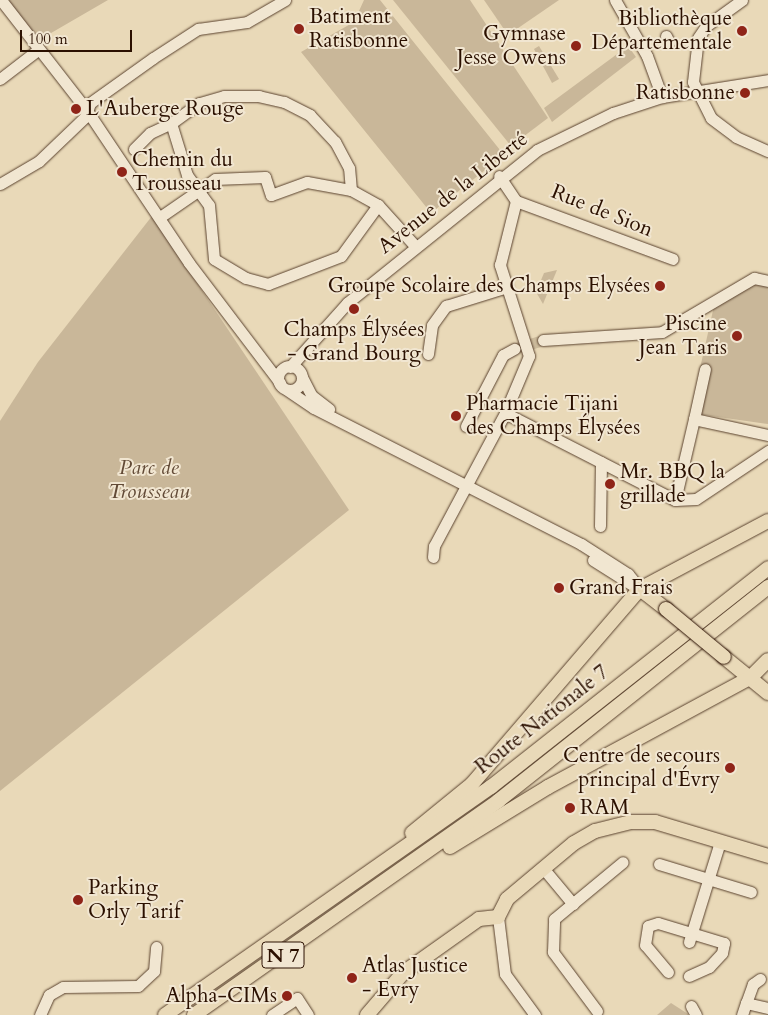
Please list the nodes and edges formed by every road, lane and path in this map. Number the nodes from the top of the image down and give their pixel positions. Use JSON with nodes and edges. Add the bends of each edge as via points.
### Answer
{"nodes":[{"id":1,"x":1,"y":0,"type":"edge"},
{"id":2,"x":285,"y":0,"type":"edge"},
{"id":3,"x":615,"y":0,"type":"edge"},
{"id":4,"x":742,"y":0,"type":"edge"},
{"id":5,"x":39,"y":49,"type":"junction"},
{"id":6,"x":0,"y":79,"type":"edge"},
{"id":7,"x":768,"y":80,"type":"edge"},
{"id":8,"x":695,"y":91,"type":"junction"},
{"id":9,"x":662,"y":97,"type":"junction"},
{"id":10,"x":86,"y":109,"type":"junction"},
{"id":11,"x":171,"y":123,"type":"junction"},
{"id":12,"x":134,"y":149,"type":"dead end"},
{"id":13,"x":768,"y":151,"type":"edge"},
{"id":14,"x":499,"y":176,"type":"junction"},
{"id":15,"x":0,"y":184,"type":"edge"},
{"id":16,"x":200,"y":189,"type":"junction"},
{"id":17,"x":351,"y":190,"type":"junction"},
{"id":18,"x":516,"y":201,"type":"junction"},
{"id":19,"x":378,"y":205,"type":"junction"},
{"id":20,"x":160,"y":217,"type":"junction"},
{"id":21,"x":415,"y":246,"type":"junction"},
{"id":22,"x":673,"y":260,"type":"dead end"},
{"id":23,"x":768,"y":281,"type":"edge"},
{"id":24,"x":507,"y":287,"type":"junction"},
{"id":25,"x":543,"y":340,"type":"tunnel mouth"},
{"id":26,"x":514,"y":349,"type":"tunnel mouth"},
{"id":27,"x":306,"y":352,"type":"junction"},
{"id":28,"x":428,"y":354,"type":"dead end"},
{"id":29,"x":263,"y":360,"type":"junction"},
{"id":30,"x":287,"y":367,"type":"junction"},
{"id":31,"x":705,"y":369,"type":"dead end"},
{"id":32,"x":301,"y":375,"type":"junction"},
{"id":33,"x":284,"y":387,"type":"junction"},
{"id":34,"x":505,"y":413,"type":"junction"},
{"id":35,"x":694,"y":419,"type":"junction"},
{"id":36,"x":347,"y":422,"type":"junction"},
{"id":37,"x":466,"y":426,"type":"dead end"},
{"id":38,"x":768,"y":434,"type":"edge"},
{"id":39,"x":768,"y":451,"type":"edge"},
{"id":40,"x":601,"y":462,"type":"junction"},
{"id":41,"x":466,"y":486,"type":"junction"},
{"id":42,"x":675,"y":500,"type":"junction"},
{"id":43,"x":768,"y":521,"type":"edge"},
{"id":44,"x":600,"y":526,"type":"dead end"},
{"id":45,"x":433,"y":557,"type":"dead end"},
{"id":46,"x":768,"y":568,"type":"edge"},
{"id":47,"x":768,"y":587,"type":"edge"},
{"id":48,"x":640,"y":590,"type":"junction"},
{"id":49,"x":768,"y":660,"type":"edge"},
{"id":50,"x":750,"y":678,"type":"junction"},
{"id":51,"x":768,"y":693,"type":"edge"},
{"id":52,"x":720,"y":842,"type":"junction"},
{"id":53,"x":768,"y":856,"type":"edge"},
{"id":54,"x":623,"y":862,"type":"dead end"},
{"id":55,"x":659,"y":864,"type":"dead end"},
{"id":56,"x":543,"y":868,"type":"junction"},
{"id":57,"x":709,"y":880,"type":"junction"},
{"id":58,"x":751,"y":892,"type":"dead end"},
{"id":59,"x":370,"y":894,"type":"junction"},
{"id":60,"x":337,"y":899,"type":"junction"},
{"id":61,"x":573,"y":904,"type":"junction"},
{"id":62,"x":498,"y":917,"type":"junction"},
{"id":63,"x":691,"y":937,"type":"junction"},
{"id":64,"x":156,"y":947,"type":"dead end"},
{"id":65,"x":668,"y":972,"type":"dead end"},
{"id":66,"x":689,"y":976,"type":"dead end"},
{"id":67,"x":760,"y":979,"type":"dead end"},
{"id":68,"x":742,"y":985,"type":"dead end"},
{"id":69,"x":748,"y":999,"type":"junction"},
{"id":70,"x":768,"y":1008,"type":"edge"},
{"id":71,"x":597,"y":1011,"type":"dead end"},
{"id":72,"x":43,"y":1012,"type":"edge"},
{"id":73,"x":165,"y":1015,"type":"edge"},
{"id":74,"x":194,"y":1015,"type":"edge"},
{"id":75,"x":272,"y":1015,"type":"edge"},
{"id":76,"x":308,"y":1015,"type":"edge"},
{"id":77,"x":367,"y":1015,"type":"edge"},
{"id":78,"x":535,"y":1015,"type":"edge"},
{"id":79,"x":742,"y":1015,"type":"edge"}],
"edges":[{"from":1,"to":5,"type":"street"},
{"from":2,"to":10,"type":"street","via":[[247,22],[205,27],[153,58]]},
{"from":3,"to":9,"type":"street","via":[[638,32]]},
{"from":4,"to":8,"type":"street","via":[[706,26],[698,38],[692,67]]},
{"from":5,"to":6,"type":"street"},
{"from":5,"to":10,"type":"street"},
{"from":7,"to":8,"type":"street","name":"Avenue de la Liberté"},
{"from":8,"to":9,"type":"street","name":"Avenue de la Liberté"},
{"from":8,"to":13,"type":"street","via":[[711,118],[736,137]]},
{"from":9,"to":14,"type":"street","name":"Avenue de la Liberté","via":[[572,130]]},
{"from":10,"to":15,"type":"street","via":[[85,117],[39,161]]},
{"from":10,"to":20,"type":"street"},
{"from":11,"to":12,"type":"street","via":[[150,132]]},
{"from":11,"to":16,"type":"street","via":[[187,175]]},
{"from":11,"to":17,"type":"street","via":[[199,103],[224,96],[259,96],[284,102],[310,115],[335,142],[349,168]]},
{"from":14,"to":18,"type":"street"},
{"from":14,"to":21,"type":"street","name":"Avenue de la Liberté"},
{"from":16,"to":17,"type":"street","via":[[215,180],[265,177],[272,195],[307,182]]},
{"from":16,"to":19,"type":"street","via":[[209,205],[214,259],[246,278],[268,284],[341,256]]},
{"from":16,"to":20,"type":"street"},
{"from":17,"to":19,"type":"street"},
{"from":18,"to":22,"type":"street","name":"Rue de Sion"},
{"from":18,"to":24,"type":"street","via":[[501,258]]},
{"from":19,"to":21,"type":"street"},
{"from":20,"to":29,"type":"street"},
{"from":21,"to":27,"type":"street","name":"Avenue de la Liberté","via":[[347,303]]},
{"from":23,"to":25,"type":"street","via":[[754,278],[662,332]]},
{"from":24,"to":28,"type":"street","via":[[446,306],[432,325]]},
{"from":24,"to":34,"type":"street","via":[[528,356]]},
{"from":26,"to":37,"type":"street","via":[[503,355]]},
{"from":27,"to":30,"type":"street","name":"Avenue de la Liberté"},
{"from":27,"to":32,"type":"street","name":"Avenue de la Liberté"},
{"from":29,"to":30,"type":"street"},
{"from":29,"to":33,"type":"street"},
{"from":30,"to":32,"type":"street"},
{"from":30,"to":33,"type":"street"},
{"from":31,"to":35,"type":"street"},
{"from":32,"to":33,"type":"street","via":[[298,387]]},
{"from":32,"to":36,"type":"street","via":[[311,395]]},
{"from":33,"to":36,"type":"street"},
{"from":34,"to":40,"type":"street"},
{"from":34,"to":41,"type":"street"},
{"from":35,"to":38,"type":"street"},
{"from":35,"to":42,"type":"street"},
{"from":36,"to":41,"type":"street"},
{"from":39,"to":42,"type":"street","via":[[696,499]]},
{"from":40,"to":42,"type":"street"},
{"from":40,"to":44,"type":"street"},
{"from":41,"to":45,"type":"street","via":[[434,546]]},
{"from":41,"to":48,"type":"street","via":[[581,544],[628,574]]},
{"from":43,"to":48,"type":"main road"},
{"from":46,"to":60,"type":"main road","name":"Route Nationale 7","number":"N 7","via":[[491,787]]},
{"from":47,"to":59,"type":"main road","name":"Route Nationale 7","number":"N 7","via":[[498,800]]},
{"from":48,"to":50,"type":"main road","bridge":true},
{"from":48,"to":60,"type":"main road","via":[[472,784],[347,883]]},
{"from":49,"to":50,"type":"main road"},
{"from":50,"to":51,"type":"main road"},
{"from":50,"to":59,"type":"main road","via":[[548,787]]},
{"from":52,"to":53,"type":"main road"},
{"from":52,"to":56,"type":"main road","via":[[655,822],[631,822],[574,843]]},
{"from":52,"to":57,"type":"street"},
{"from":54,"to":61,"type":"street"},
{"from":55,"to":57,"type":"street"},
{"from":56,"to":61,"type":"street"},
{"from":56,"to":62,"type":"main road","via":[[507,899]]},
{"from":57,"to":58,"type":"street"},
{"from":57,"to":63,"type":"street"},
{"from":59,"to":74,"type":"main road","number":"N 7"},
{"from":60,"to":73,"type":"main road","number":"N 7"},
{"from":61,"to":71,"type":"street","via":[[554,919],[551,942]]},
{"from":62,"to":77,"type":"main road","via":[[479,919],[403,973]]},
{"from":62,"to":78,"type":"street","via":[[505,974]]},
{"from":63,"to":65,"type":"street","via":[[658,923],[648,926],[645,945]]},
{"from":63,"to":66,"type":"street","via":[[724,943],[722,953],[709,967]]},
{"from":64,"to":72,"type":"street","via":[[154,971],[138,986],[74,984],[55,990]]},
{"from":67,"to":69,"type":"street"},
{"from":68,"to":69,"type":"street"},
{"from":69,"to":70,"type":"street"},
{"from":69,"to":79,"type":"street"},
{"from":75,"to":76,"type":"street","via":[[297,998]]}]}
